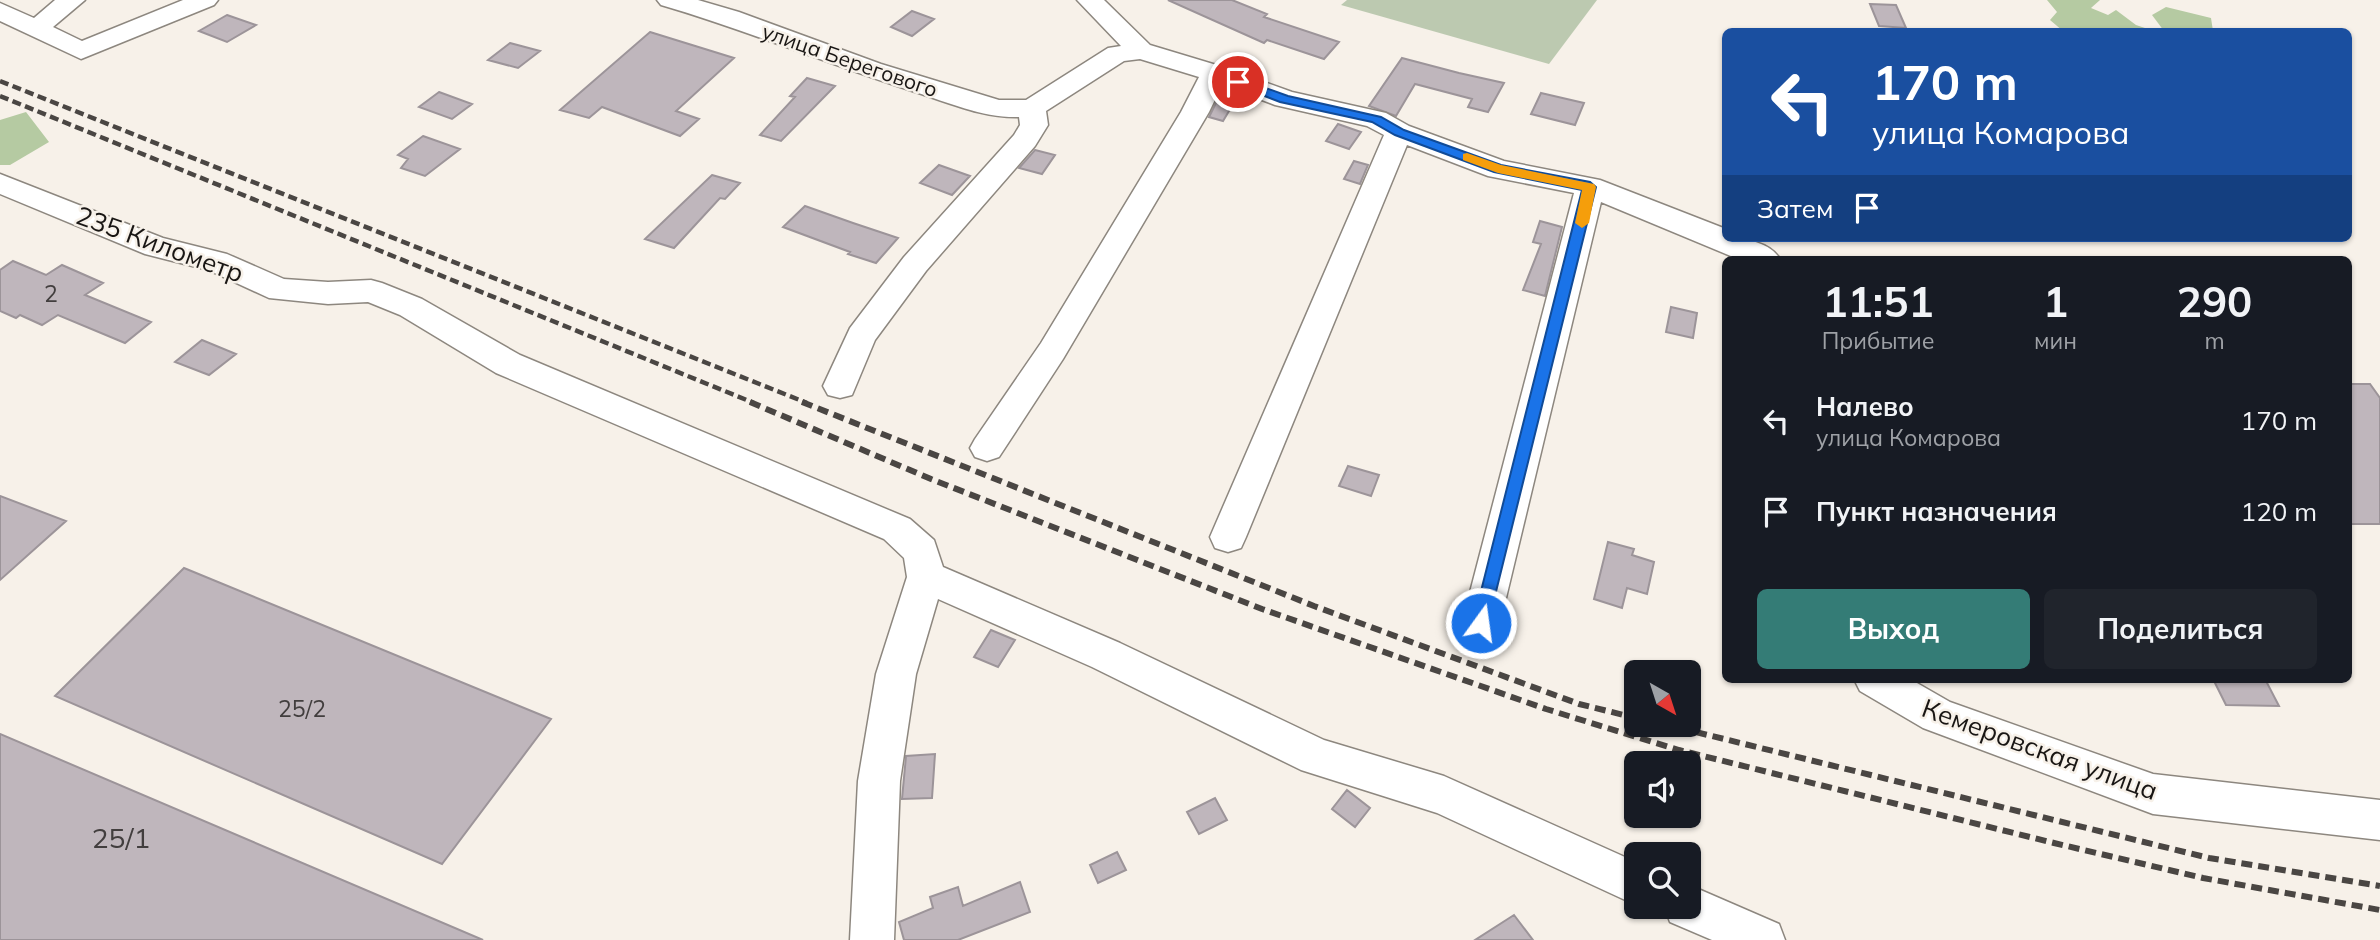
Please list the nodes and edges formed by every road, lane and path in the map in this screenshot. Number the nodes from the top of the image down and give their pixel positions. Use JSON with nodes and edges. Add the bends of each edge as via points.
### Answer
{"nodes":[{"id":1,"x":72,"y":0,"type":"edge"},
{"id":2,"x":205,"y":0,"type":"edge"},
{"id":3,"x":670,"y":0,"type":"edge"},
{"id":4,"x":1090,"y":0,"type":"edge"},
{"id":5,"x":0,"y":11,"type":"edge"},
{"id":6,"x":38,"y":28,"type":"junction"},
{"id":7,"x":1141,"y":51,"type":"junction"},
{"id":8,"x":1214,"y":73,"type":"junction"},
{"id":9,"x":1032,"y":108,"type":"junction"},
{"id":10,"x":1399,"y":132,"type":"junction"},
{"id":11,"x":0,"y":183,"type":"edge"},
{"id":12,"x":1590,"y":187,"type":"junction"},
{"id":13,"x":1722,"y":240,"type":"edge"},
{"id":14,"x":1727,"y":242,"type":"edge"},
{"id":15,"x":1758,"y":256,"type":"edge"},
{"id":16,"x":840,"y":386,"type":"dead end"},
{"id":17,"x":987,"y":448,"type":"dead end"},
{"id":18,"x":1228,"y":537,"type":"dead end"},
{"id":19,"x":926,"y":577,"type":"junction"},
{"id":20,"x":1481,"y":623,"type":"dead end"},
{"id":21,"x":1881,"y":683,"type":"edge"},
{"id":22,"x":2380,"y":820,"type":"edge"},
{"id":23,"x":1624,"y":878,"type":"edge"},
{"id":24,"x":1701,"y":913,"type":"edge"},
{"id":25,"x":872,"y":940,"type":"edge"},
{"id":26,"x":1762,"y":940,"type":"edge"}],
"edges":[{"from":1,"to":6,"type":"street"},
{"from":2,"to":6,"type":"street","via":[[81,51]]},
{"from":3,"to":9,"type":"street","name":"улица Берегового","via":[[998,109]]},
{"from":4,"to":7,"type":"street"},
{"from":5,"to":6,"type":"street"},
{"from":7,"to":8,"type":"street"},
{"from":7,"to":9,"type":"street","via":[[1117,54]]},
{"from":8,"to":10,"type":"street","via":[[1285,99],[1376,119]]},
{"from":8,"to":17,"type":"street","via":[[1052,351]]},
{"from":9,"to":16,"type":"street","via":[[1034,125],[1025,140],[915,264],[861,336]]},
{"from":10,"to":12,"type":"street","via":[[1498,169]]},
{"from":10,"to":18,"type":"street"},
{"from":11,"to":19,"type":"street","name":"235 Километр","via":[[156,247],[216,261],[280,290],[371,291],[411,307],[508,365],[897,528],[921,551]]},
{"from":12,"to":13,"type":"street"},
{"from":12,"to":20,"type":"street"},
{"from":14,"to":15,"type":"street"},
{"from":19,"to":23,"type":"street","via":[[1106,655],[1316,757],[1444,796]]},
{"from":19,"to":25,"type":"street","via":[[896,674],[880,781]]},
{"from":21,"to":22,"type":"street","name":"Кемеровская улица","via":[[1937,715],[2153,794]]},
{"from":24,"to":26,"type":"street"}]}
